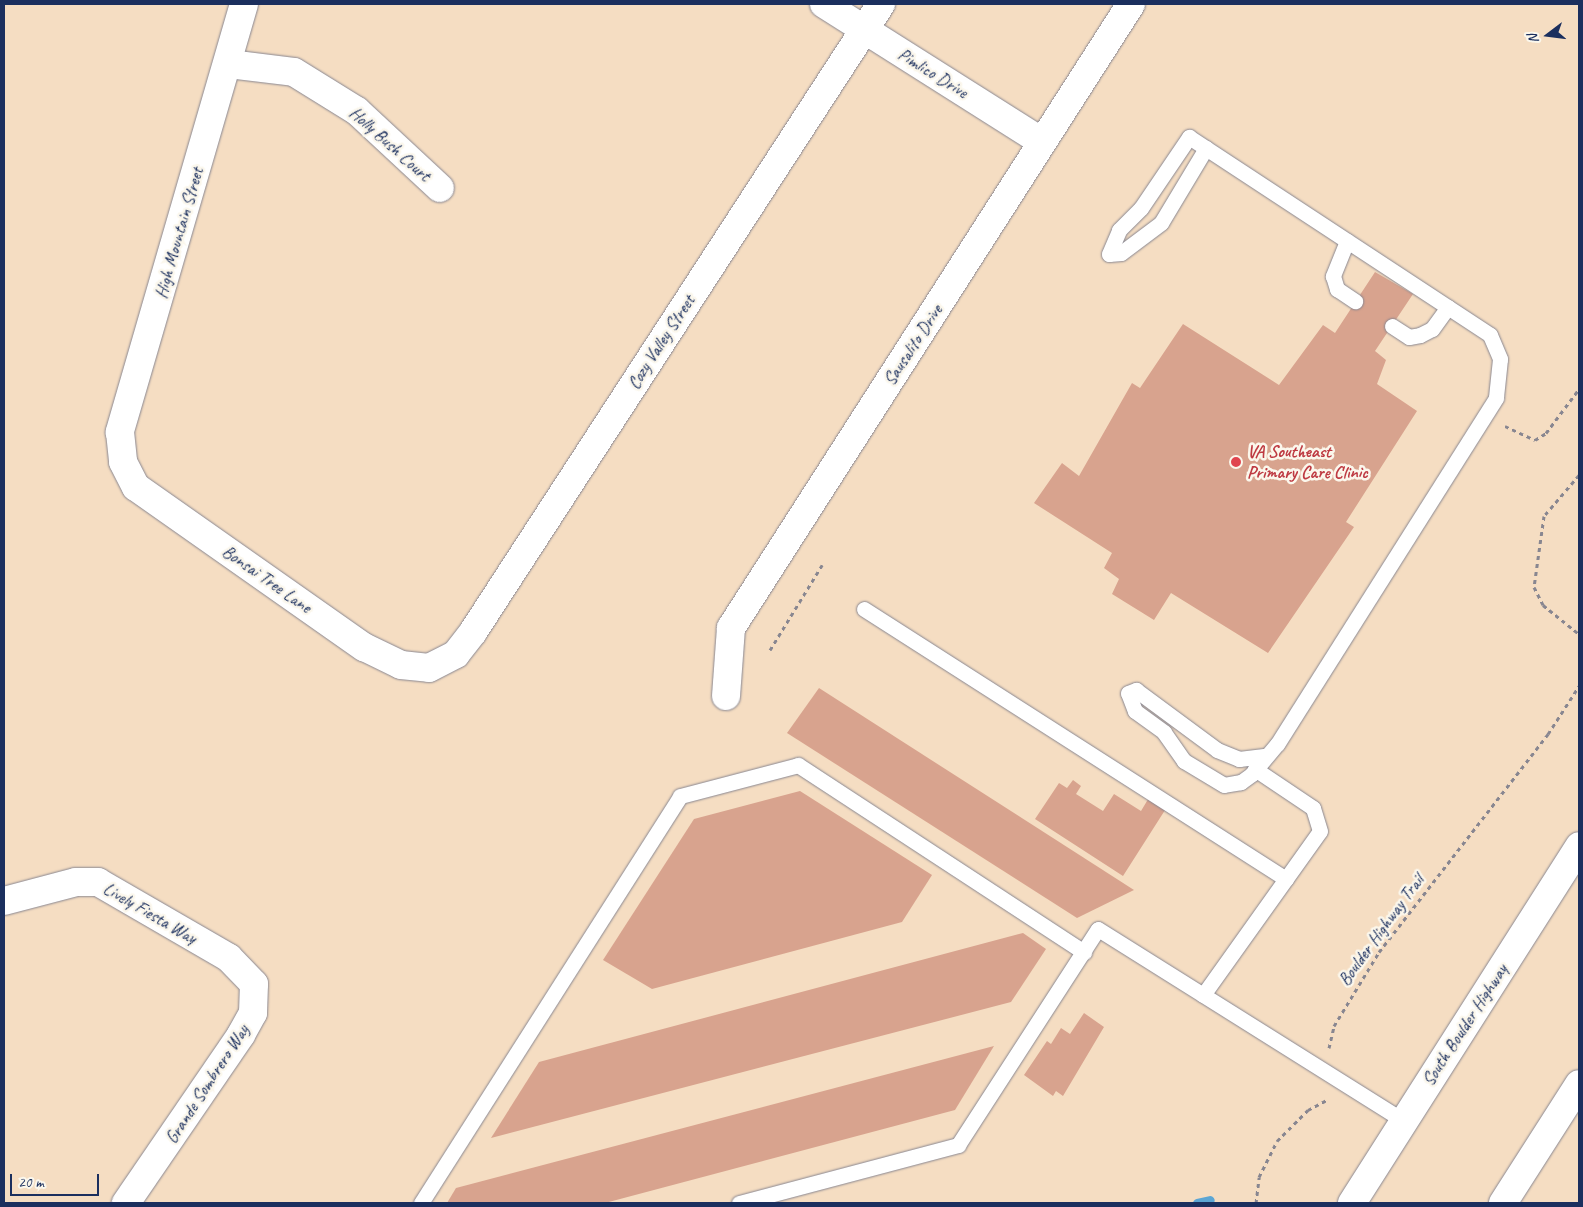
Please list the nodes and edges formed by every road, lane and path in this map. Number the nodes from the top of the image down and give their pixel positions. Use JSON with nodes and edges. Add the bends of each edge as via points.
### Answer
{"nodes":[{"id":1,"x":244,"y":4,"type":"edge"},
{"id":2,"x":824,"y":4,"type":"edge"},
{"id":3,"x":881,"y":4,"type":"edge"},
{"id":4,"x":1131,"y":4,"type":"edge"},
{"id":5,"x":864,"y":30,"type":"junction"},
{"id":6,"x":229,"y":64,"type":"junction"},
{"id":7,"x":1042,"y":142,"type":"junction"},
{"id":8,"x":1206,"y":148,"type":"junction"},
{"id":9,"x":440,"y":188,"type":"dead end"},
{"id":10,"x":1346,"y":241,"type":"junction"},
{"id":11,"x":1355,"y":301,"type":"dead end"},
{"id":12,"x":1448,"y":307,"type":"junction"},
{"id":13,"x":1392,"y":326,"type":"dead end"},
{"id":14,"x":1579,"y":389,"type":"edge"},
{"id":15,"x":1505,"y":425,"type":"dead end"},
{"id":16,"x":123,"y":462,"type":"joint"},
{"id":17,"x":1579,"y":475,"type":"edge"},
{"id":18,"x":822,"y":565,"type":"dead end"},
{"id":19,"x":864,"y":609,"type":"dead end"},
{"id":20,"x":1579,"y":634,"type":"edge"},
{"id":21,"x":770,"y":650,"type":"dead end"},
{"id":22,"x":429,"y":668,"type":"joint"},
{"id":23,"x":1579,"y":686,"type":"edge"},
{"id":24,"x":726,"y":696,"type":"dead end"},
{"id":25,"x":1264,"y":756,"type":"junction"},
{"id":26,"x":1255,"y":769,"type":"junction"},
{"id":27,"x":1579,"y":846,"type":"edge"},
{"id":28,"x":1286,"y":879,"type":"junction"},
{"id":29,"x":4,"y":901,"type":"edge"},
{"id":30,"x":1084,"y":952,"type":"junction"},
{"id":31,"x":254,"y":984,"type":"joint"},
{"id":32,"x":1203,"y":995,"type":"junction"},
{"id":33,"x":1332,"y":1075,"type":"junction"},
{"id":34,"x":1579,"y":1084,"type":"edge"},
{"id":35,"x":1404,"y":1121,"type":"junction"},
{"id":36,"x":126,"y":1203,"type":"edge"},
{"id":37,"x":421,"y":1203,"type":"edge"},
{"id":38,"x":739,"y":1203,"type":"edge"},
{"id":39,"x":1256,"y":1203,"type":"edge"},
{"id":40,"x":1352,"y":1203,"type":"edge"},
{"id":41,"x":1503,"y":1203,"type":"edge"}],
"edges":[{"from":1,"to":6,"type":"street","name":"High Mountain Street"},
{"from":2,"to":5,"type":"street","name":"Pimlico Drive"},
{"from":3,"to":5,"type":"street","name":"Cozy Valley Street"},
{"from":4,"to":7,"type":"street","name":"Sausalito Drive"},
{"from":5,"to":7,"type":"street","name":"Pimlico Drive"},
{"from":5,"to":22,"type":"street","name":"Cozy Valley Street","via":[[474,632],[456,654]]},
{"from":6,"to":9,"type":"street","name":"Holly Bush Court","via":[[294,72],[357,111]]},
{"from":6,"to":16,"type":"street","name":"High Mountain Street","via":[[120,432]]},
{"from":7,"to":24,"type":"street","name":"Sausalito Drive","via":[[731,628]]},
{"from":8,"to":8,"type":"lane","via":[[1161,224],[1121,253],[1109,254],[1119,230],[1141,208],[1189,137]]},
{"from":8,"to":10,"type":"lane"},
{"from":10,"to":11,"type":"lane","via":[[1333,276],[1336,289]]},
{"from":10,"to":12,"type":"lane"},
{"from":12,"to":13,"type":"lane","via":[[1432,329],[1420,335],[1408,338]]},
{"from":12,"to":25,"type":"lane","via":[[1490,335],[1500,359],[1496,398],[1286,731]]},
{"from":14,"to":15,"type":"path","via":[[1546,433],[1535,440]]},
{"from":16,"to":22,"type":"street","name":"Bonsai Tree Lane","via":[[136,487],[364,647],[401,665]]},
{"from":17,"to":20,"type":"path","via":[[1544,516],[1534,587],[1543,605]]},
{"from":18,"to":21,"type":"path"},
{"from":19,"to":28,"type":"lane"},
{"from":23,"to":33,"type":"path","name":"Boulder Highway Trail","via":[[1352,993],[1329,1044]]},
{"from":25,"to":26,"type":"lane"},
{"from":25,"to":26,"type":"lane","via":[[1239,759],[1217,750],[1136,690],[1128,693],[1135,711],[1164,732],[1184,761],[1208,776],[1224,785],[1241,782]]},
{"from":26,"to":28,"type":"lane","via":[[1313,808],[1318,818],[1320,831]]},
{"from":27,"to":35,"type":"street","name":"South Boulder Highway"},
{"from":28,"to":32,"type":"lane"},
{"from":29,"to":31,"type":"street","name":"Lively Fiesta Way","via":[[76,882],[98,882],[229,958]]},
{"from":30,"to":32,"type":"lane","via":[[1098,929]]},
{"from":30,"to":37,"type":"lane","via":[[798,764],[680,796]]},
{"from":30,"to":38,"type":"lane","via":[[958,1146]]},
{"from":31,"to":36,"type":"street","name":"Grande Sombrero Way","via":[[253,1013],[241,1035]]},
{"from":32,"to":33,"type":"lane"},
{"from":33,"to":35,"type":"lane"},
{"from":33,"to":39,"type":"path","name":"Boulder Highway Trail","via":[[1328,1099],[1293,1124],[1265,1160]]},
{"from":34,"to":41,"type":"street"},
{"from":35,"to":40,"type":"street","name":"South Boulder Highway"}]}
